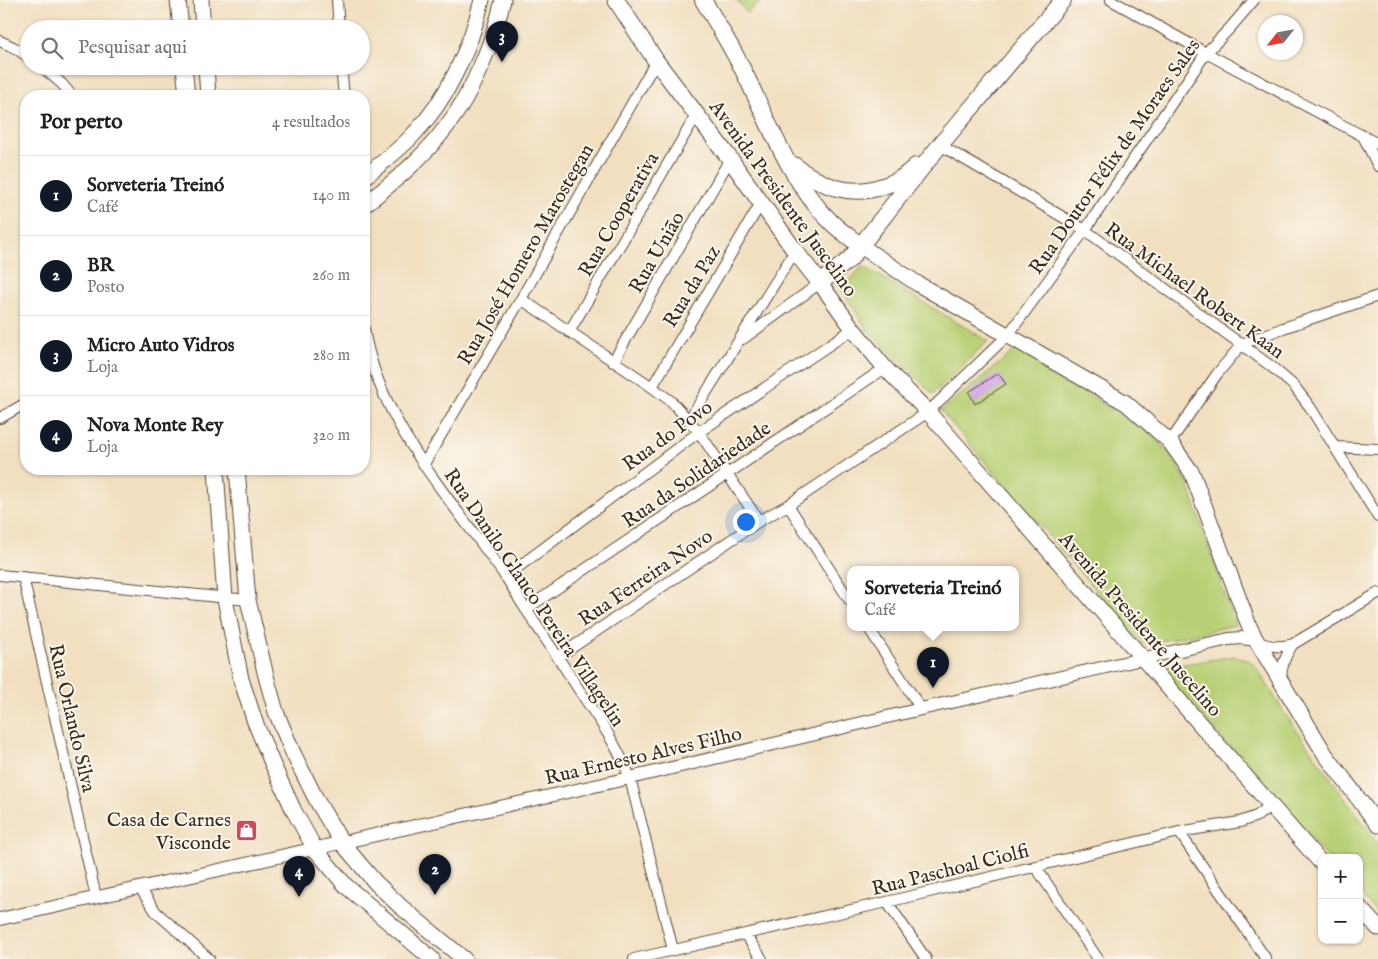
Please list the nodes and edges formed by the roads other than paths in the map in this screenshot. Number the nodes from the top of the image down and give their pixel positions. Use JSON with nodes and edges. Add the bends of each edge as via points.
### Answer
{"nodes":[{"id":1,"x":178,"y":0,"type":"edge"},
{"id":2,"x":201,"y":0,"type":"edge"},
{"id":3,"x":337,"y":0,"type":"edge"},
{"id":4,"x":482,"y":0,"type":"edge"},
{"id":5,"x":503,"y":0,"type":"edge"},
{"id":6,"x":616,"y":0,"type":"edge"},
{"id":7,"x":703,"y":0,"type":"edge"},
{"id":8,"x":1063,"y":0,"type":"edge"},
{"id":9,"x":1111,"y":0,"type":"edge"},
{"id":10,"x":1254,"y":0,"type":"edge"},
{"id":11,"x":180,"y":20,"type":"edge"},
{"id":12,"x":202,"y":20,"type":"edge"},
{"id":13,"x":338,"y":20,"type":"edge"},
{"id":14,"x":0,"y":41,"type":"edge"},
{"id":15,"x":20,"y":51,"type":"edge"},
{"id":16,"x":1206,"y":53,"type":"junction"},
{"id":17,"x":656,"y":61,"type":"junction"},
{"id":18,"x":52,"y":75,"type":"edge"},
{"id":19,"x":185,"y":75,"type":"edge"},
{"id":20,"x":207,"y":75,"type":"edge"},
{"id":21,"x":342,"y":75,"type":"edge"},
{"id":22,"x":67,"y":90,"type":"edge"},
{"id":23,"x":186,"y":90,"type":"edge"},
{"id":24,"x":208,"y":90,"type":"edge"},
{"id":25,"x":343,"y":90,"type":"edge"},
{"id":26,"x":697,"y":114,"type":"junction"},
{"id":27,"x":1363,"y":136,"type":"junction"},
{"id":28,"x":1378,"y":144,"type":"edge"},
{"id":29,"x":940,"y":145,"type":"junction"},
{"id":30,"x":784,"y":158,"type":"junction"},
{"id":31,"x":730,"y":159,"type":"junction"},
{"id":32,"x":1378,"y":166,"type":"edge"},
{"id":33,"x":370,"y":172,"type":"edge"},
{"id":34,"x":370,"y":201,"type":"edge"},
{"id":35,"x":760,"y":203,"type":"junction"},
{"id":36,"x":1085,"y":230,"type":"junction"},
{"id":37,"x":861,"y":246,"type":"junction"},
{"id":38,"x":795,"y":251,"type":"junction"},
{"id":39,"x":820,"y":283,"type":"junction"},
{"id":40,"x":1378,"y":296,"type":"edge"},
{"id":41,"x":521,"y":299,"type":"junction"},
{"id":42,"x":853,"y":329,"type":"junction"},
{"id":43,"x":569,"y":332,"type":"junction"},
{"id":44,"x":1008,"y":335,"type":"junction"},
{"id":45,"x":738,"y":343,"type":"junction"},
{"id":46,"x":1242,"y":344,"type":"junction"},
{"id":47,"x":370,"y":359,"type":"edge"},
{"id":48,"x":613,"y":362,"type":"junction"},
{"id":49,"x":885,"y":368,"type":"junction"},
{"id":50,"x":652,"y":387,"type":"junction"},
{"id":51,"x":20,"y":406,"type":"edge"},
{"id":52,"x":928,"y":412,"type":"junction"},
{"id":53,"x":0,"y":418,"type":"edge"},
{"id":54,"x":689,"y":420,"type":"junction"},
{"id":55,"x":699,"y":432,"type":"junction"},
{"id":56,"x":1170,"y":442,"type":"junction"},
{"id":57,"x":1335,"y":446,"type":"junction"},
{"id":58,"x":1378,"y":449,"type":"edge"},
{"id":59,"x":424,"y":464,"type":"junction"},
{"id":60,"x":727,"y":474,"type":"junction"},
{"id":61,"x":216,"y":475,"type":"edge"},
{"id":62,"x":238,"y":475,"type":"edge"},
{"id":63,"x":788,"y":505,"type":"junction"},
{"id":64,"x":1378,"y":517,"type":"edge"},
{"id":65,"x":759,"y":521,"type":"junction"},
{"id":66,"x":0,"y":576,"type":"edge"},
{"id":67,"x":22,"y":577,"type":"junction"},
{"id":68,"x":505,"y":577,"type":"junction"},
{"id":69,"x":1378,"y":593,"type":"edge"},
{"id":70,"x":847,"y":596,"type":"edge"},
{"id":71,"x":225,"y":599,"type":"junction"},
{"id":72,"x":248,"y":600,"type":"junction"},
{"id":73,"x":526,"y":610,"type":"junction"},
{"id":74,"x":871,"y":631,"type":"edge"},
{"id":75,"x":1256,"y":640,"type":"junction"},
{"id":76,"x":1293,"y":644,"type":"junction"},
{"id":77,"x":558,"y":657,"type":"junction"},
{"id":78,"x":1142,"y":659,"type":"junction"},
{"id":79,"x":1281,"y":682,"type":"junction"},
{"id":80,"x":921,"y":709,"type":"junction"},
{"id":81,"x":630,"y":778,"type":"junction"},
{"id":82,"x":1271,"y":805,"type":"junction"},
{"id":83,"x":1377,"y":822,"type":"edge"},
{"id":84,"x":1179,"y":832,"type":"junction"},
{"id":85,"x":342,"y":843,"type":"junction"},
{"id":86,"x":316,"y":849,"type":"junction"},
{"id":87,"x":1318,"y":859,"type":"edge"},
{"id":88,"x":1035,"y":866,"type":"junction"},
{"id":89,"x":140,"y":888,"type":"junction"},
{"id":90,"x":96,"y":897,"type":"junction"},
{"id":91,"x":887,"y":902,"type":"junction"},
{"id":92,"x":1363,"y":911,"type":"edge"},
{"id":93,"x":0,"y":919,"type":"edge"},
{"id":94,"x":1378,"y":928,"type":"edge"},
{"id":95,"x":745,"y":934,"type":"junction"},
{"id":96,"x":673,"y":950,"type":"junction"},
{"id":97,"x":208,"y":959,"type":"edge"},
{"id":98,"x":432,"y":959,"type":"edge"},
{"id":99,"x":464,"y":959,"type":"edge"},
{"id":100,"x":634,"y":959,"type":"edge"},
{"id":101,"x":762,"y":959,"type":"edge"},
{"id":102,"x":926,"y":959,"type":"edge"},
{"id":103,"x":1098,"y":959,"type":"edge"},
{"id":104,"x":1266,"y":959,"type":"edge"}],
"edges":[{"from":1,"to":11,"type":"main road"},
{"from":2,"to":12,"type":"main road"},
{"from":3,"to":13,"type":"street"},
{"from":4,"to":33,"type":"main road","via":[[465,53],[444,94],[414,135]]},
{"from":5,"to":34,"type":"main road","via":[[478,72],[448,125],[429,148]]},
{"from":6,"to":17,"type":"main road","name":"Avenida Presidente Juscelino"},
{"from":7,"to":30,"type":"main road","name":"Avenida Presidente Juscelino","via":[[735,55]]},
{"from":8,"to":29,"type":"main road"},
{"from":9,"to":16,"type":"street"},
{"from":10,"to":16,"type":"street","name":"Rua Doutor Félix de Moraes Sales"},
{"from":14,"to":15,"type":"street"},
{"from":16,"to":27,"type":"street"},
{"from":16,"to":36,"type":"street","name":"Rua Doutor Félix de Moraes Sales"},
{"from":17,"to":26,"type":"main road","name":"Avenida Presidente Juscelino"},
{"from":17,"to":41,"type":"street","name":"Rua José Homero Marostegan"},
{"from":18,"to":22,"type":"street"},
{"from":19,"to":23,"type":"main road"},
{"from":20,"to":24,"type":"main road"},
{"from":21,"to":25,"type":"street"},
{"from":26,"to":31,"type":"main road","name":"Avenida Presidente Juscelino"},
{"from":26,"to":43,"type":"street","name":"Rua Cooperativa"},
{"from":27,"to":28,"type":"street"},
{"from":27,"to":32,"type":"street"},
{"from":29,"to":30,"type":"main road","via":[[900,180],[872,190],[842,190],[829,186],[810,178]]},
{"from":29,"to":36,"type":"street","name":"Rua Michael Robert Kaan"},
{"from":29,"to":37,"type":"main road"},
{"from":30,"to":37,"type":"main road","name":"Avenida Presidente Juscelino","via":[[831,222]]},
{"from":31,"to":35,"type":"main road","name":"Avenida Presidente Juscelino"},
{"from":31,"to":48,"type":"street","name":"Rua União"},
{"from":35,"to":38,"type":"main road","name":"Avenida Presidente Juscelino"},
{"from":35,"to":50,"type":"street","name":"Rua da Paz"},
{"from":36,"to":44,"type":"street","name":"Rua Doutor Félix de Moraes Sales"},
{"from":36,"to":46,"type":"street","name":"Rua Michael Robert Kaan"},
{"from":37,"to":39,"type":"main road"},
{"from":37,"to":44,"type":"main road","name":"Avenida Presidente Juscelino","via":[[918,284]]},
{"from":38,"to":39,"type":"main road","name":"Avenida Presidente Juscelino"},
{"from":38,"to":45,"type":"street","name":"Rua do Povo"},
{"from":39,"to":42,"type":"main road","name":"Avenida Presidente Juscelino"},
{"from":39,"to":45,"type":"street"},
{"from":40,"to":46,"type":"street"},
{"from":41,"to":43,"type":"street"},
{"from":41,"to":59,"type":"street","name":"Rua José Homero Marostegan"},
{"from":42,"to":49,"type":"main road","name":"Avenida Presidente Juscelino"},
{"from":42,"to":55,"type":"street","name":"Rua do Povo"},
{"from":43,"to":48,"type":"street"},
{"from":44,"to":52,"type":"street"},
{"from":44,"to":56,"type":"main road","name":"Avenida Presidente Juscelino","via":[[1126,402]]},
{"from":45,"to":54,"type":"street","name":"Rua do Povo"},
{"from":46,"to":56,"type":"street"},
{"from":46,"to":57,"type":"street","name":"Rua Michael Robert Kaan","via":[[1294,386]]},
{"from":47,"to":59,"type":"street","name":"Rua Danilo Glauco Pereira Villagelin","via":[[394,416]]},
{"from":48,"to":50,"type":"street"},
{"from":49,"to":52,"type":"main road","name":"Avenida Presidente Juscelino"},
{"from":49,"to":60,"type":"street","name":"Rua da Solidariedade"},
{"from":50,"to":54,"type":"street"},
{"from":51,"to":53,"type":"street"},
{"from":52,"to":63,"type":"street","name":"Rua Ferreira Novo"},
{"from":52,"to":78,"type":"main road","name":"Avenida Presidente Juscelino"},
{"from":54,"to":55,"type":"street"},
{"from":55,"to":60,"type":"street"},
{"from":55,"to":68,"type":"street","name":"Rua do Povo"},
{"from":56,"to":75,"type":"main road","name":"Avenida Presidente Juscelino","via":[[1192,474]]},
{"from":57,"to":58,"type":"street"},
{"from":57,"to":64,"type":"street","name":"Rua Michael Robert Kaan"},
{"from":59,"to":68,"type":"street","name":"Rua Danilo Glauco Pereira Villagelin"},
{"from":60,"to":65,"type":"street"},
{"from":60,"to":73,"type":"street","name":"Rua da Solidariedade"},
{"from":61,"to":71,"type":"main road"},
{"from":62,"to":72,"type":"main road"},
{"from":63,"to":65,"type":"street","name":"Rua Ferreira Novo"},
{"from":63,"to":70,"type":"street"},
{"from":65,"to":77,"type":"street","name":"Rua Ferreira Novo"},
{"from":66,"to":67,"type":"street"},
{"from":67,"to":71,"type":"street"},
{"from":67,"to":90,"type":"street","name":"Rua Orlando Silva"},
{"from":68,"to":73,"type":"street","name":"Rua Danilo Glauco Pereira Villagelin"},
{"from":69,"to":76,"type":"street","name":"Rua Ernesto Alves Filho"},
{"from":71,"to":72,"type":"street"},
{"from":71,"to":86,"type":"main road","via":[[241,679],[255,722],[294,811]]},
{"from":72,"to":85,"type":"main road","via":[[276,712],[317,802]]},
{"from":73,"to":77,"type":"street","name":"Rua Danilo Glauco Pereira Villagelin"},
{"from":74,"to":80,"type":"street"},
{"from":75,"to":76,"type":"street","name":"Rua Ernesto Alves Filho","via":[[1278,647]]},
{"from":75,"to":78,"type":"street","name":"Rua Ernesto Alves Filho","via":[[1229,639]]},
{"from":75,"to":79,"type":"main road","name":"Avenida Presidente Juscelino"},
{"from":76,"to":79,"type":"street","via":[[1284,658]]},
{"from":77,"to":81,"type":"street","name":"Rua Danilo Glauco Pereira Villagelin","via":[[606,731]]},
{"from":78,"to":80,"type":"street","name":"Rua Ernesto Alves Filho"},
{"from":78,"to":82,"type":"main road","name":"Avenida Presidente Juscelino"},
{"from":79,"to":83,"type":"main road","name":"Avenida Presidente Juscelino","via":[[1325,754]]},
{"from":80,"to":81,"type":"street","name":"Rua Ernesto Alves Filho"},
{"from":81,"to":85,"type":"street","name":"Rua Ernesto Alves Filho"},
{"from":81,"to":96,"type":"street","name":"Rua Danilo Glauco Pereira Villagelin"},
{"from":82,"to":84,"type":"street","name":"Rua Paschoal Ciolfi","via":[[1240,822]]},
{"from":82,"to":87,"type":"main road","name":"Avenida Presidente Juscelino"},
{"from":84,"to":88,"type":"street","name":"Rua Paschoal Ciolfi"},
{"from":84,"to":104,"type":"street"},
{"from":85,"to":86,"type":"street","name":"Rua Ernesto Alves Filho"},
{"from":85,"to":99,"type":"main road","via":[[375,882]]},
{"from":86,"to":89,"type":"street","name":"Rua Ernesto Alves Filho"},
{"from":86,"to":98,"type":"main road","via":[[346,886]]},
{"from":88,"to":91,"type":"street","name":"Rua Paschoal Ciolfi"},
{"from":88,"to":103,"type":"street"},
{"from":89,"to":90,"type":"street","name":"Rua Ernesto Alves Filho"},
{"from":89,"to":97,"type":"street","via":[[156,912]]},
{"from":90,"to":93,"type":"street","name":"Rua Ernesto Alves Filho"},
{"from":91,"to":95,"type":"street","name":"Rua Paschoal Ciolfi"},
{"from":91,"to":102,"type":"street"},
{"from":92,"to":94,"type":"main road"},
{"from":95,"to":96,"type":"street","name":"Rua Paschoal Ciolfi"},
{"from":95,"to":101,"type":"street"},
{"from":96,"to":100,"type":"street","name":"Rua Paschoal Ciolfi"}]}
